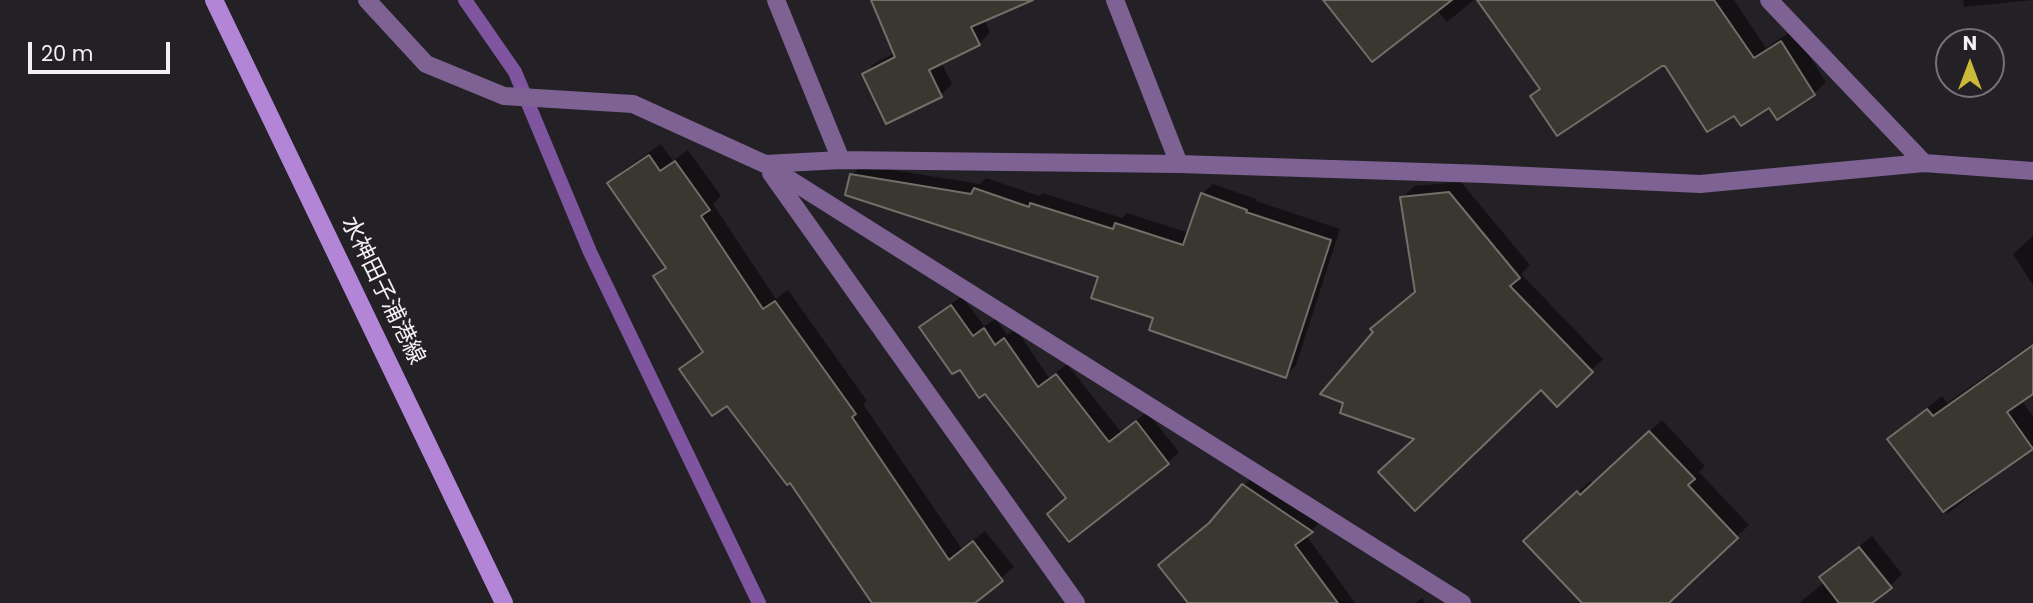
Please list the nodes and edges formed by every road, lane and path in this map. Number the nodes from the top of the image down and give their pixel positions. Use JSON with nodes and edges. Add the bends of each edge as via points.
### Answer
{"nodes":[{"id":1,"x":214,"y":0,"type":"edge"},
{"id":2,"x":367,"y":0,"type":"edge"},
{"id":3,"x":776,"y":0,"type":"edge"},
{"id":4,"x":1115,"y":0,"type":"edge"},
{"id":5,"x":1769,"y":0,"type":"edge"},
{"id":6,"x":841,"y":160,"type":"junction"},
{"id":7,"x":1924,"y":163,"type":"junction"},
{"id":8,"x":765,"y":164,"type":"junction"},
{"id":9,"x":1179,"y":164,"type":"junction"},
{"id":10,"x":2033,"y":171,"type":"edge"},
{"id":11,"x":504,"y":603,"type":"edge"},
{"id":12,"x":1076,"y":603,"type":"edge"},
{"id":13,"x":1462,"y":603,"type":"edge"}],
"edges":[{"from":1,"to":11,"type":"main road","name":"水神田子浦港線"},
{"from":2,"to":8,"type":"street","via":[[426,64],[504,96],[632,104]]},
{"from":3,"to":6,"type":"street"},
{"from":4,"to":9,"type":"street"},
{"from":5,"to":7,"type":"street"},
{"from":6,"to":8,"type":"street"},
{"from":6,"to":9,"type":"street"},
{"from":7,"to":9,"type":"street","via":[[1700,184]]},
{"from":7,"to":10,"type":"street"},
{"from":8,"to":12,"type":"street"},
{"from":8,"to":13,"type":"street"}]}
